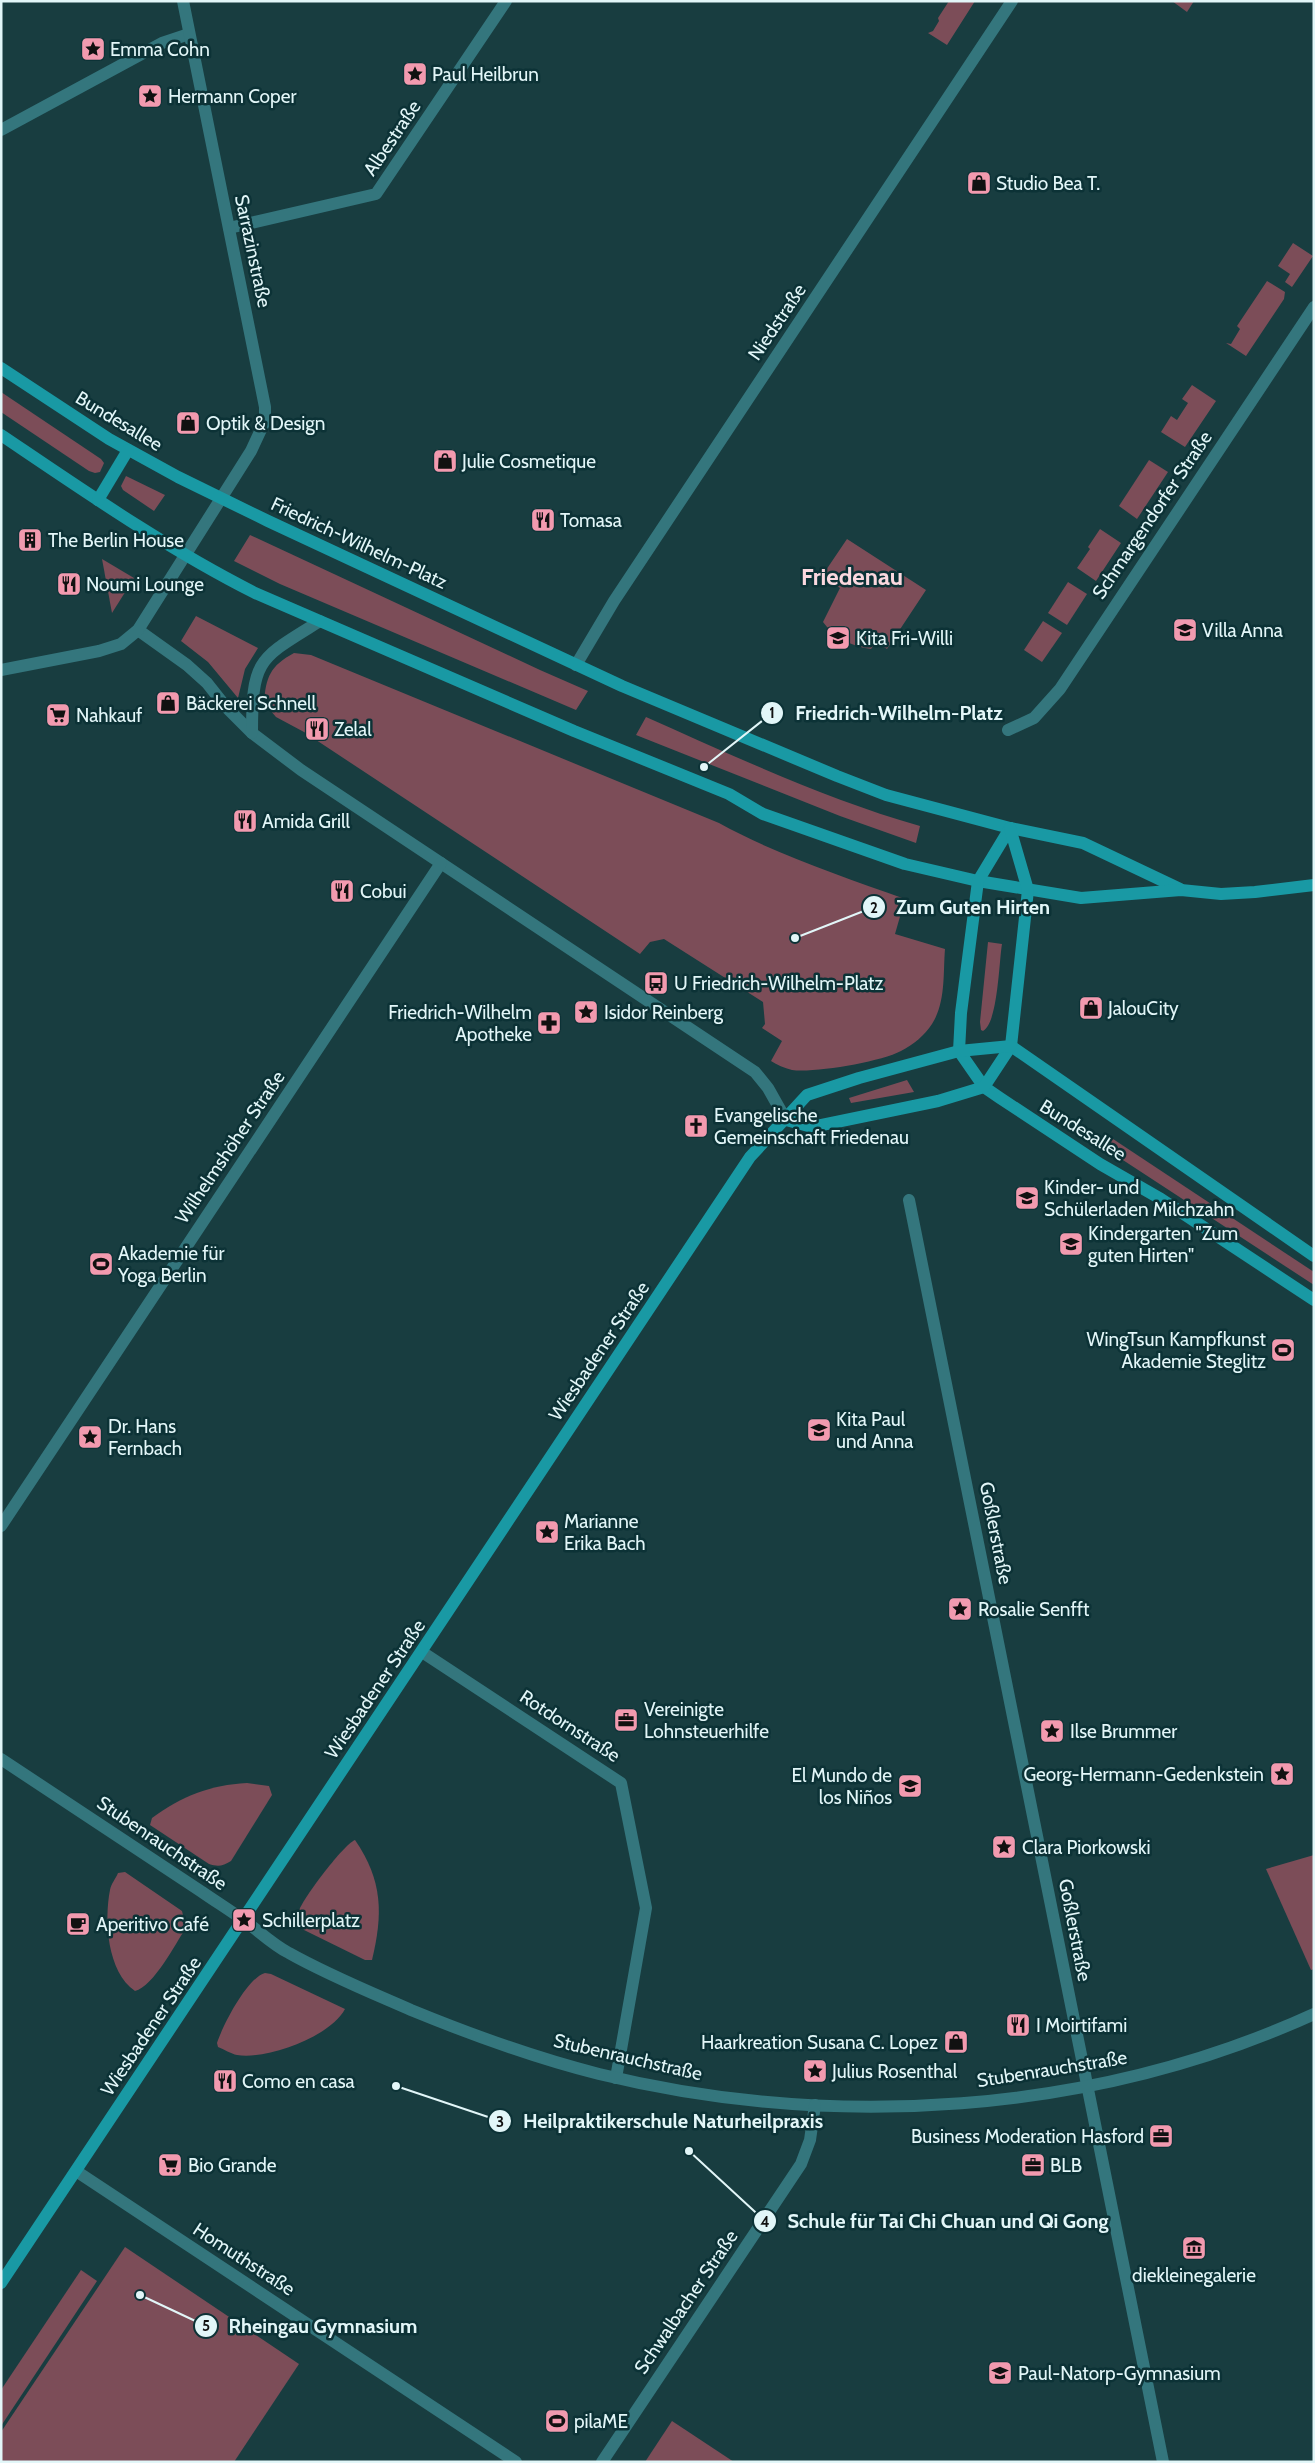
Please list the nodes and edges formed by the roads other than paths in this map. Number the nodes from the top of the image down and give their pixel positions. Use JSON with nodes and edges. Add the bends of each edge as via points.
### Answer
{"nodes":[{"id":1,"x":183,"y":1,"type":"edge"},
{"id":2,"x":506,"y":1,"type":"edge"},
{"id":3,"x":1012,"y":1,"type":"edge"},
{"id":4,"x":190,"y":34,"type":"junction"},
{"id":5,"x":1,"y":130,"type":"edge"},
{"id":6,"x":229,"y":228,"type":"junction"},
{"id":7,"x":1314,"y":307,"type":"edge"},
{"id":8,"x":1,"y":368,"type":"edge"},
{"id":9,"x":1,"y":435,"type":"edge"},
{"id":10,"x":128,"y":450,"type":"junction"},
{"id":11,"x":222,"y":499,"type":"junction"},
{"id":12,"x":98,"y":500,"type":"junction"},
{"id":13,"x":187,"y":555,"type":"junction"},
{"id":14,"x":320,"y":621,"type":"junction"},
{"id":15,"x":138,"y":630,"type":"junction"},
{"id":16,"x":576,"y":665,"type":"junction"},
{"id":17,"x":1,"y":670,"type":"edge"},
{"id":18,"x":1008,"y":730,"type":"dead end"},
{"id":19,"x":252,"y":733,"type":"junction"},
{"id":20,"x":1010,"y":828,"type":"junction"},
{"id":21,"x":441,"y":863,"type":"junction"},
{"id":22,"x":978,"y":881,"type":"junction"},
{"id":23,"x":1314,"y":884,"type":"edge"},
{"id":24,"x":1028,"y":890,"type":"junction"},
{"id":25,"x":1180,"y":890,"type":"junction"},
{"id":26,"x":1011,"y":1046,"type":"junction"},
{"id":27,"x":959,"y":1051,"type":"junction"},
{"id":28,"x":984,"y":1087,"type":"junction"},
{"id":29,"x":786,"y":1120,"type":"junction"},
{"id":30,"x":909,"y":1200,"type":"dead end"},
{"id":31,"x":1314,"y":1256,"type":"edge"},
{"id":32,"x":1314,"y":1300,"type":"edge"},
{"id":33,"x":1,"y":1526,"type":"edge"},
{"id":34,"x":422,"y":1652,"type":"junction"},
{"id":35,"x":1,"y":1759,"type":"edge"},
{"id":36,"x":243,"y":1920,"type":"junction"},
{"id":37,"x":1314,"y":2014,"type":"edge"},
{"id":38,"x":616,"y":2078,"type":"junction"},
{"id":39,"x":1087,"y":2085,"type":"junction"},
{"id":40,"x":815,"y":2106,"type":"junction"},
{"id":41,"x":76,"y":2170,"type":"junction"},
{"id":42,"x":1,"y":2283,"type":"edge"},
{"id":43,"x":516,"y":2462,"type":"edge"},
{"id":44,"x":602,"y":2462,"type":"edge"},
{"id":45,"x":1163,"y":2462,"type":"edge"}],
"edges":[{"from":1,"to":4,"type":"street","name":"Sarrazinstraße"},
{"from":2,"to":6,"type":"street","name":"Albestraße","via":[[376,194]]},
{"from":3,"to":16,"type":"street","name":"Niedstraße","via":[[614,601]]},
{"from":4,"to":5,"type":"street","via":[[162,43]]},
{"from":4,"to":6,"type":"street","name":"Sarrazinstraße"},
{"from":6,"to":11,"type":"street","name":"Sarrazinstraße","via":[[266,407],[265,421],[251,451]]},
{"from":7,"to":18,"type":"street","name":"Schmargendorfer Straße","via":[[1060,689],[1034,718]]},
{"from":8,"to":10,"type":"street","name":"Bundesallee"},
{"from":9,"to":12,"type":"street"},
{"from":10,"to":11,"type":"street","name":"Bundesallee"},
{"from":10,"to":12,"type":"street"},
{"from":11,"to":13,"type":"street","name":"Sarrazinstraße"},
{"from":11,"to":16,"type":"street","name":"Friedrich-Wilhelm-Platz"},
{"from":12,"to":13,"type":"street"},
{"from":13,"to":14,"type":"street","via":[[255,593]]},
{"from":13,"to":15,"type":"street"},
{"from":14,"to":19,"type":"street","via":[[278,646],[257,671],[252,691]]},
{"from":14,"to":22,"type":"street","via":[[729,794],[763,814],[905,864]]},
{"from":15,"to":17,"type":"street","via":[[121,644],[99,651]]},
{"from":15,"to":19,"type":"street","via":[[207,683]]},
{"from":16,"to":20,"type":"street","name":"Friedrich-Wilhelm-Platz","via":[[845,780],[925,806]]},
{"from":19,"to":21,"type":"street","via":[[301,770]]},
{"from":20,"to":22,"type":"street"},
{"from":20,"to":24,"type":"street"},
{"from":20,"to":25,"type":"street","name":"Friedrich-Wilhelm-Platz","via":[[1083,843]]},
{"from":21,"to":29,"type":"street","via":[[755,1072]]},
{"from":21,"to":33,"type":"street","name":"Wilhelmshöher Straße"},
{"from":22,"to":24,"type":"street"},
{"from":22,"to":27,"type":"street"},
{"from":23,"to":25,"type":"street","via":[[1230,894]]},
{"from":24,"to":25,"type":"street","via":[[1081,898]]},
{"from":24,"to":26,"type":"street"},
{"from":26,"to":27,"type":"street"},
{"from":26,"to":28,"type":"street"},
{"from":26,"to":31,"type":"street","name":"Bundesallee"},
{"from":27,"to":28,"type":"street"},
{"from":27,"to":29,"type":"street","via":[[807,1095]]},
{"from":28,"to":29,"type":"street","via":[[938,1101],[812,1127]]},
{"from":28,"to":32,"type":"street","name":"Bundesallee"},
{"from":29,"to":34,"type":"street","name":"Wiesbadener Straße","via":[[764,1139],[750,1157]]},
{"from":30,"to":39,"type":"street","name":"Goßlerstraße"},
{"from":34,"to":36,"type":"street","name":"Wiesbadener Straße"},
{"from":34,"to":38,"type":"street","name":"Rotdornstraße","via":[[621,1783],[646,1908]]},
{"from":35,"to":36,"type":"street","name":"Stubenrauchstraße"},
{"from":36,"to":38,"type":"street","name":"Stubenrauchstraße","via":[[286,1952],[377,1995],[510,2048]]},
{"from":36,"to":41,"type":"street","name":"Wiesbadener Straße"},
{"from":37,"to":39,"type":"street","name":"Stubenrauchstraße","via":[[1202,2057]]},
{"from":38,"to":40,"type":"street","name":"Stubenrauchstraße","via":[[729,2098]]},
{"from":39,"to":40,"type":"street","name":"Stubenrauchstraße","via":[[985,2101]]},
{"from":39,"to":45,"type":"street","name":"Goßlerstraße"},
{"from":40,"to":44,"type":"street","name":"Schwalbacher Straße","via":[[810,2140],[801,2164]]},
{"from":41,"to":42,"type":"street","name":"Wiesbadener Straße"},
{"from":41,"to":43,"type":"street","name":"Homuthstraße"}]}
